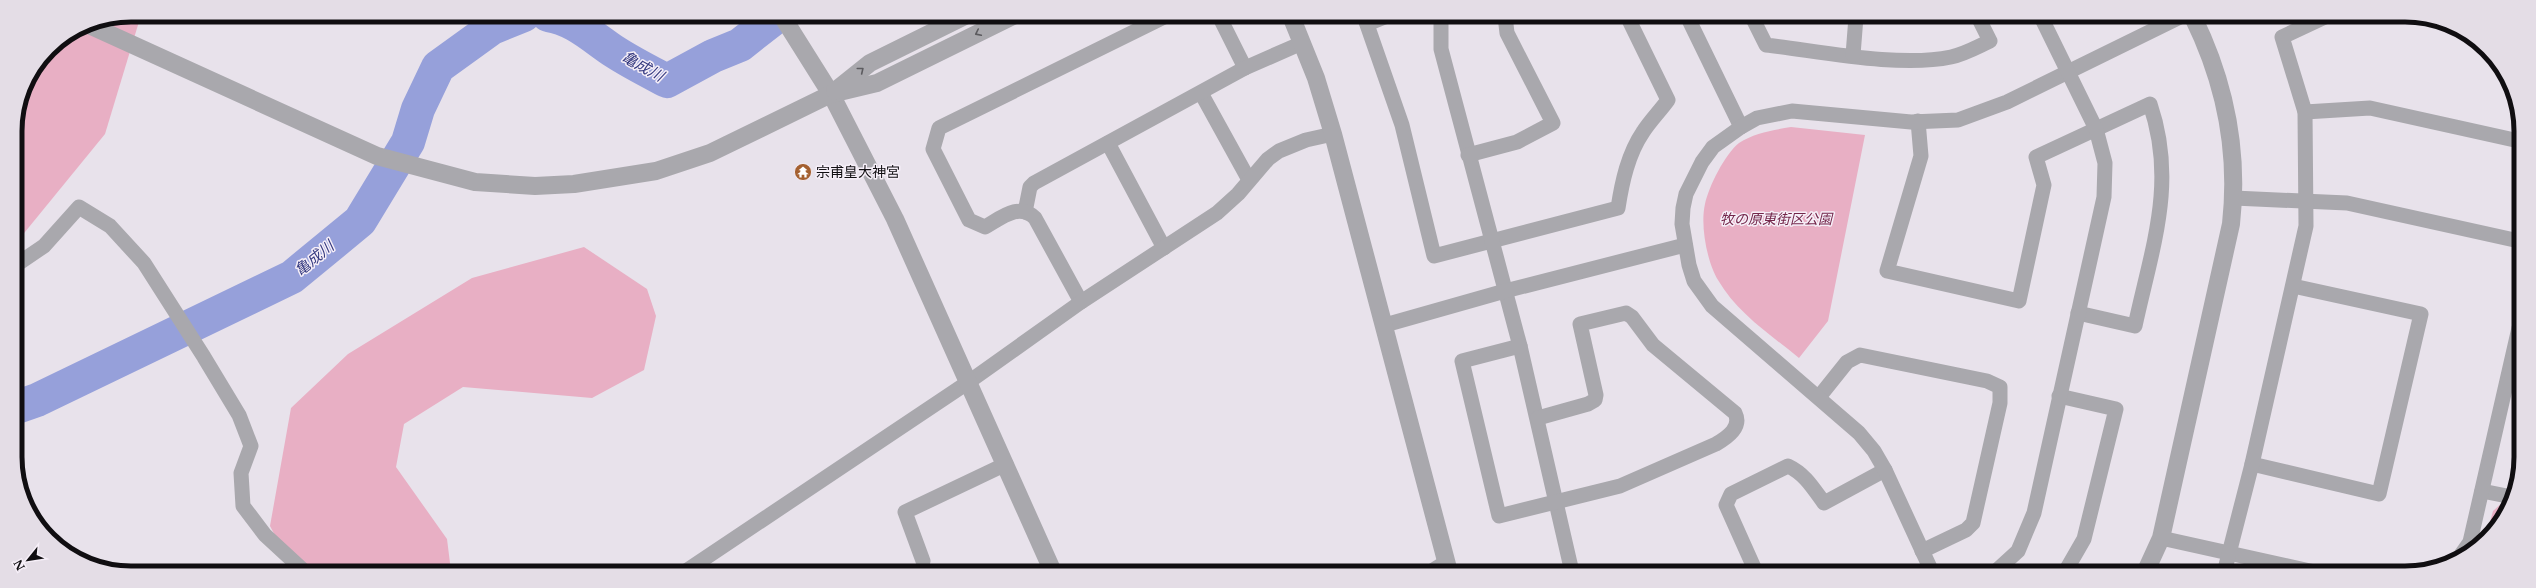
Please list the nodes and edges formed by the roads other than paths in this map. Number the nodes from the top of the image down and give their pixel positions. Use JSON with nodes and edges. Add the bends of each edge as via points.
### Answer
{"nodes":[{"id":1,"x":786,"y":22,"type":"edge"},
{"id":2,"x":953,"y":22,"type":"edge"},
{"id":3,"x":1001,"y":22,"type":"edge"},
{"id":4,"x":1154,"y":22,"type":"edge"},
{"id":5,"x":1223,"y":22,"type":"edge"},
{"id":6,"x":1293,"y":22,"type":"edge"},
{"id":7,"x":1367,"y":22,"type":"edge"},
{"id":8,"x":1442,"y":22,"type":"edge"},
{"id":9,"x":1506,"y":22,"type":"edge"},
{"id":10,"x":1630,"y":22,"type":"edge"},
{"id":11,"x":1690,"y":22,"type":"edge"},
{"id":12,"x":1755,"y":22,"type":"edge"},
{"id":13,"x":1856,"y":22,"type":"edge"},
{"id":14,"x":1980,"y":22,"type":"edge"},
{"id":15,"x":2044,"y":22,"type":"edge"},
{"id":16,"x":2170,"y":22,"type":"edge"},
{"id":17,"x":2195,"y":22,"type":"edge"},
{"id":18,"x":2314,"y":22,"type":"edge"},
{"id":19,"x":96,"y":28,"type":"edge"},
{"id":20,"x":1302,"y":43,"type":"junction"},
{"id":21,"x":1853,"y":55,"type":"junction"},
{"id":22,"x":1245,"y":68,"type":"junction"},
{"id":23,"x":2068,"y":71,"type":"junction"},
{"id":24,"x":1201,"y":93,"type":"junction"},
{"id":25,"x":831,"y":94,"type":"junction"},
{"id":26,"x":2305,"y":112,"type":"junction"},
{"id":27,"x":1918,"y":121,"type":"junction"},
{"id":28,"x":1741,"y":127,"type":"junction"},
{"id":29,"x":2096,"y":129,"type":"junction"},
{"id":30,"x":1334,"y":134,"type":"junction"},
{"id":31,"x":2514,"y":140,"type":"edge"},
{"id":32,"x":1108,"y":143,"type":"junction"},
{"id":33,"x":1468,"y":155,"type":"junction"},
{"id":34,"x":1249,"y":180,"type":"junction"},
{"id":35,"x":2234,"y":198,"type":"junction"},
{"id":36,"x":2306,"y":200,"type":"junction"},
{"id":37,"x":1025,"y":212,"type":"junction"},
{"id":38,"x":1492,"y":240,"type":"junction"},
{"id":39,"x":2514,"y":240,"type":"edge"},
{"id":40,"x":1685,"y":245,"type":"junction"},
{"id":41,"x":1164,"y":248,"type":"junction"},
{"id":42,"x":22,"y":261,"type":"edge"},
{"id":43,"x":2293,"y":286,"type":"junction"},
{"id":44,"x":1505,"y":291,"type":"junction"},
{"id":45,"x":1081,"y":302,"type":"junction"},
{"id":46,"x":2078,"y":313,"type":"junction"},
{"id":47,"x":1385,"y":325,"type":"junction"},
{"id":48,"x":1520,"y":346,"type":"junction"},
{"id":49,"x":2514,"y":350,"type":"edge"},
{"id":50,"x":970,"y":382,"type":"junction"},
{"id":51,"x":2059,"y":396,"type":"junction"},
{"id":52,"x":1819,"y":397,"type":"junction"},
{"id":53,"x":1538,"y":418,"type":"junction"},
{"id":54,"x":1006,"y":464,"type":"junction"},
{"id":55,"x":2252,"y":464,"type":"junction"},
{"id":56,"x":1885,"y":470,"type":"junction"},
{"id":57,"x":2482,"y":491,"type":"junction"},
{"id":58,"x":2507,"y":496,"type":"edge"},
{"id":59,"x":1556,"y":504,"type":"junction"},
{"id":60,"x":2161,"y":538,"type":"junction"},
{"id":61,"x":2467,"y":547,"type":"edge"},
{"id":62,"x":1922,"y":551,"type":"junction"},
{"id":63,"x":2230,"y":553,"type":"junction"},
{"id":64,"x":923,"y":561,"type":"dead end"},
{"id":65,"x":299,"y":566,"type":"edge"},
{"id":66,"x":694,"y":566,"type":"edge"},
{"id":67,"x":1049,"y":566,"type":"edge"},
{"id":68,"x":1448,"y":566,"type":"edge"},
{"id":69,"x":1571,"y":566,"type":"edge"},
{"id":70,"x":1753,"y":566,"type":"edge"},
{"id":71,"x":1929,"y":566,"type":"edge"},
{"id":72,"x":2002,"y":566,"type":"edge"},
{"id":73,"x":2068,"y":566,"type":"edge"},
{"id":74,"x":2148,"y":566,"type":"edge"},
{"id":75,"x":2226,"y":566,"type":"edge"},
{"id":76,"x":2288,"y":566,"type":"edge"}],
"edges":[{"from":1,"to":25,"type":"street"},
{"from":25,"to":2,"type":"street","one_way":true,"via":[[870,63]]},
{"from":3,"to":25,"type":"street","one_way":true,"via":[[877,83]]},
{"from":4,"to":37,"type":"street","via":[[939,128],[933,149],[969,220],[985,227],[1012,211]]},
{"from":5,"to":22,"type":"street"},
{"from":6,"to":20,"type":"street"},
{"from":7,"to":38,"type":"street","via":[[1402,125],[1434,256]]},
{"from":8,"to":33,"type":"street","via":[[1441,49]]},
{"from":9,"to":33,"type":"street","via":[[1507,33],[1553,123],[1517,142]]},
{"from":10,"to":38,"type":"street","via":[[1668,100],[1643,131],[1634,150],[1624,175],[1618,208]]},
{"from":11,"to":28,"type":"street"},
{"from":12,"to":21,"type":"street","via":[[1766,45]]},
{"from":13,"to":21,"type":"street"},
{"from":14,"to":21,"type":"street","via":[[1990,41],[1968,52],[1930,60]]},
{"from":15,"to":23,"type":"street"},
{"from":16,"to":23,"type":"street"},
{"from":17,"to":35,"type":"street","via":[[2213,63],[2226,110]]},
{"from":18,"to":26,"type":"street","via":[[2282,37]]},
{"from":19,"to":25,"type":"street","via":[[377,156],[475,182],[535,186],[574,184],[656,171],[710,153]]},
{"from":20,"to":22,"type":"street"},
{"from":20,"to":30,"type":"street"},
{"from":22,"to":24,"type":"street"},
{"from":23,"to":27,"type":"street","via":[[2007,102],[1958,120]]},
{"from":23,"to":29,"type":"street"},
{"from":24,"to":32,"type":"street"},
{"from":24,"to":34,"type":"street"},
{"from":25,"to":50,"type":"street","via":[[895,219]]},
{"from":26,"to":31,"type":"street","via":[[2370,108]]},
{"from":26,"to":36,"type":"street"},
{"from":27,"to":28,"type":"street","via":[[1792,111],[1757,118]]},
{"from":27,"to":29,"type":"street","via":[[1921,156],[1887,271],[2019,301],[2044,185],[2036,158]]},
{"from":28,"to":40,"type":"street","via":[[1713,147],[1693,177],[1683,208]]},
{"from":29,"to":46,"type":"street","via":[[2105,162],[2104,197]]},
{"from":29,"to":46,"type":"street","via":[[2150,104],[2162,149],[2163,196],[2135,326]]},
{"from":30,"to":34,"type":"street","via":[[1306,140],[1279,151]]},
{"from":30,"to":47,"type":"street"},
{"from":32,"to":37,"type":"street","via":[[1034,183],[1030,187]]},
{"from":32,"to":41,"type":"street"},
{"from":33,"to":38,"type":"street"},
{"from":34,"to":41,"type":"street","via":[[1217,213]]},
{"from":35,"to":36,"type":"street"},
{"from":35,"to":60,"type":"street","via":[[2231,224]]},
{"from":36,"to":39,"type":"street","via":[[2347,203]]},
{"from":36,"to":43,"type":"street","via":[[2306,226]]},
{"from":37,"to":45,"type":"street","via":[[1035,218]]},
{"from":38,"to":44,"type":"street"},
{"from":40,"to":44,"type":"street"},
{"from":40,"to":52,"type":"street","via":[[1694,281],[1712,306]]},
{"from":41,"to":45,"type":"street"},
{"from":42,"to":65,"type":"street","via":[[44,246],[79,207],[110,226],[144,263],[239,415],[250,446],[241,473],[243,506],[265,535]]},
{"from":43,"to":55,"type":"street"},
{"from":43,"to":55,"type":"street","via":[[2421,314],[2379,494]]},
{"from":44,"to":47,"type":"street"},
{"from":44,"to":48,"type":"street"},
{"from":45,"to":50,"type":"street"},
{"from":46,"to":51,"type":"street"},
{"from":47,"to":68,"type":"street"},
{"from":48,"to":53,"type":"street"},
{"from":48,"to":59,"type":"street","via":[[1462,361],[1499,516]]},
{"from":49,"to":57,"type":"street"},
{"from":50,"to":54,"type":"street"},
{"from":50,"to":66,"type":"street"},
{"from":51,"to":72,"type":"street","via":[[2034,513],[2027,534],[2018,551]]},
{"from":51,"to":73,"type":"street","via":[[2116,409],[2084,539]]},
{"from":52,"to":56,"type":"street","via":[[1859,433]]},
{"from":52,"to":62,"type":"street","via":[[1847,362],[1860,355],[1988,381],[2000,388],[2000,403],[1973,523],[1966,530]]},
{"from":53,"to":59,"type":"street"},
{"from":53,"to":59,"type":"street","via":[[1594,400],[1596,395],[1580,324],[1626,313],[1632,317],[1653,345],[1735,413],[1738,420],[1738,425],[1716,444],[1620,486]]},
{"from":54,"to":64,"type":"street","via":[[905,512]]},
{"from":54,"to":67,"type":"street"},
{"from":55,"to":63,"type":"street"},
{"from":56,"to":62,"type":"street"},
{"from":56,"to":70,"type":"street","via":[[1824,503],[1807,480],[1788,466],[1731,494],[1726,505]]},
{"from":57,"to":58,"type":"street"},
{"from":57,"to":61,"type":"street"},
{"from":59,"to":69,"type":"street"},
{"from":60,"to":63,"type":"street"},
{"from":60,"to":74,"type":"street"},
{"from":62,"to":71,"type":"street"},
{"from":63,"to":75,"type":"street"},
{"from":63,"to":76,"type":"street"}]}
